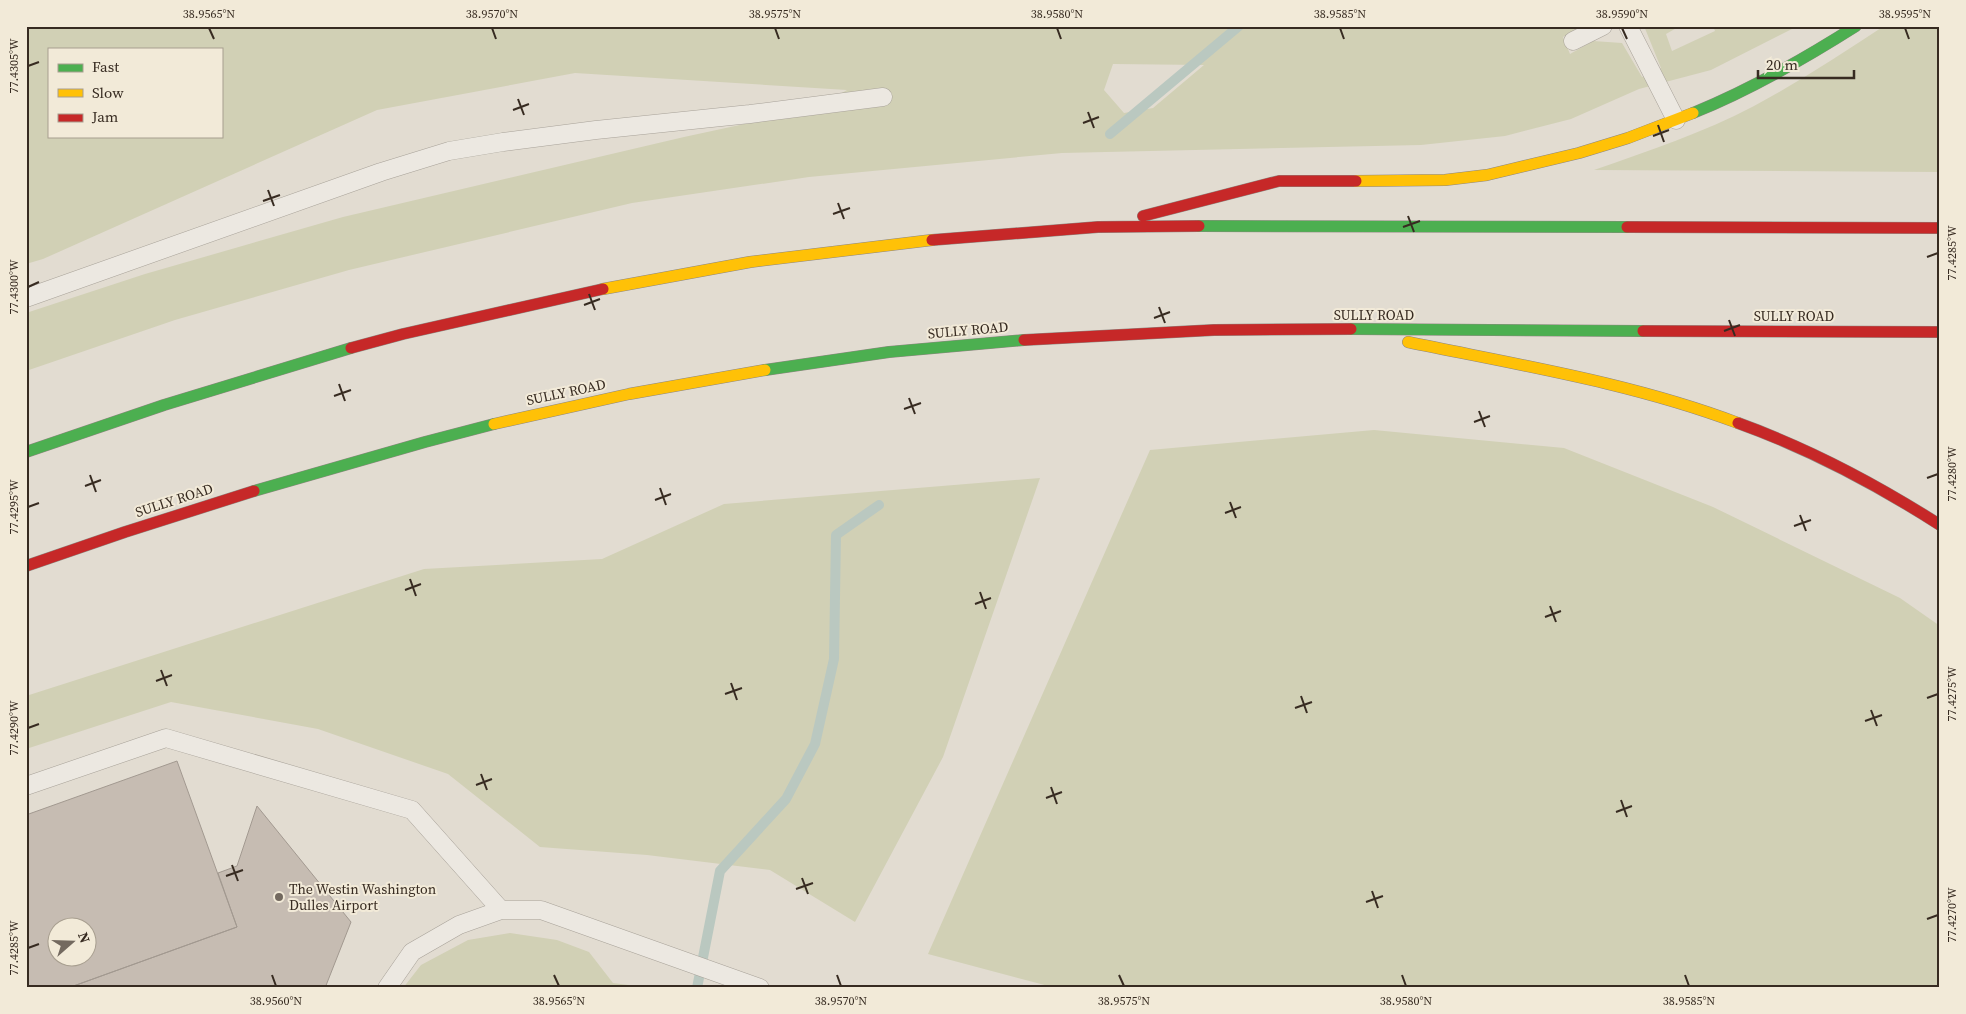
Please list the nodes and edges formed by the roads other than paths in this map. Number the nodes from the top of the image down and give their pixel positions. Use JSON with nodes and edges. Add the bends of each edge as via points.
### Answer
{"nodes":[{"id":1,"x":1603,"y":26,"type":"edge"},
{"id":2,"x":1628,"y":26,"type":"edge"},
{"id":3,"x":1856,"y":26,"type":"edge"},
{"id":4,"x":1573,"y":42,"type":"dead end"},
{"id":5,"x":883,"y":97,"type":"dead end"},
{"id":6,"x":1676,"y":120,"type":"junction"},
{"id":7,"x":1098,"y":227,"type":"junction"},
{"id":8,"x":1940,"y":228,"type":"edge"},
{"id":9,"x":26,"y":298,"type":"edge"},
{"id":10,"x":1355,"y":330,"type":"junction"},
{"id":11,"x":1940,"y":332,"type":"edge"},
{"id":12,"x":26,"y":452,"type":"edge"},
{"id":13,"x":1940,"y":525,"type":"edge"},
{"id":14,"x":26,"y":566,"type":"edge"},
{"id":15,"x":26,"y":786,"type":"edge"},
{"id":16,"x":501,"y":910,"type":"junction"},
{"id":17,"x":387,"y":988,"type":"edge"},
{"id":18,"x":760,"y":988,"type":"edge"}],
"edges":[{"from":1,"to":4,"type":"lane"},
{"from":2,"to":6,"type":"lane"},
{"from":3,"to":6,"type":"highway","via":[[1804,59],[1722,101]]},
{"from":5,"to":9,"type":"lane","via":[[578,132],[449,151]]},
{"from":6,"to":7,"type":"highway","via":[[1579,153],[1487,175],[1445,180],[1279,181]]},
{"from":7,"to":8,"type":"highway"},
{"from":7,"to":12,"type":"highway","via":[[750,262],[572,295],[323,356]]},
{"from":10,"to":11,"type":"highway","name":"SULLY ROAD"},
{"from":10,"to":13,"type":"highway","via":[[1633,391],[1731,420],[1862,478]]},
{"from":10,"to":14,"type":"highway","name":"SULLY ROAD","via":[[1186,331],[996,342],[834,359],[662,387],[494,423],[324,468]]},
{"from":15,"to":16,"type":"lane","via":[[166,738],[412,810]]},
{"from":16,"to":17,"type":"lane","via":[[459,925],[412,952]]},
{"from":16,"to":18,"type":"lane","via":[[541,910]]}]}
